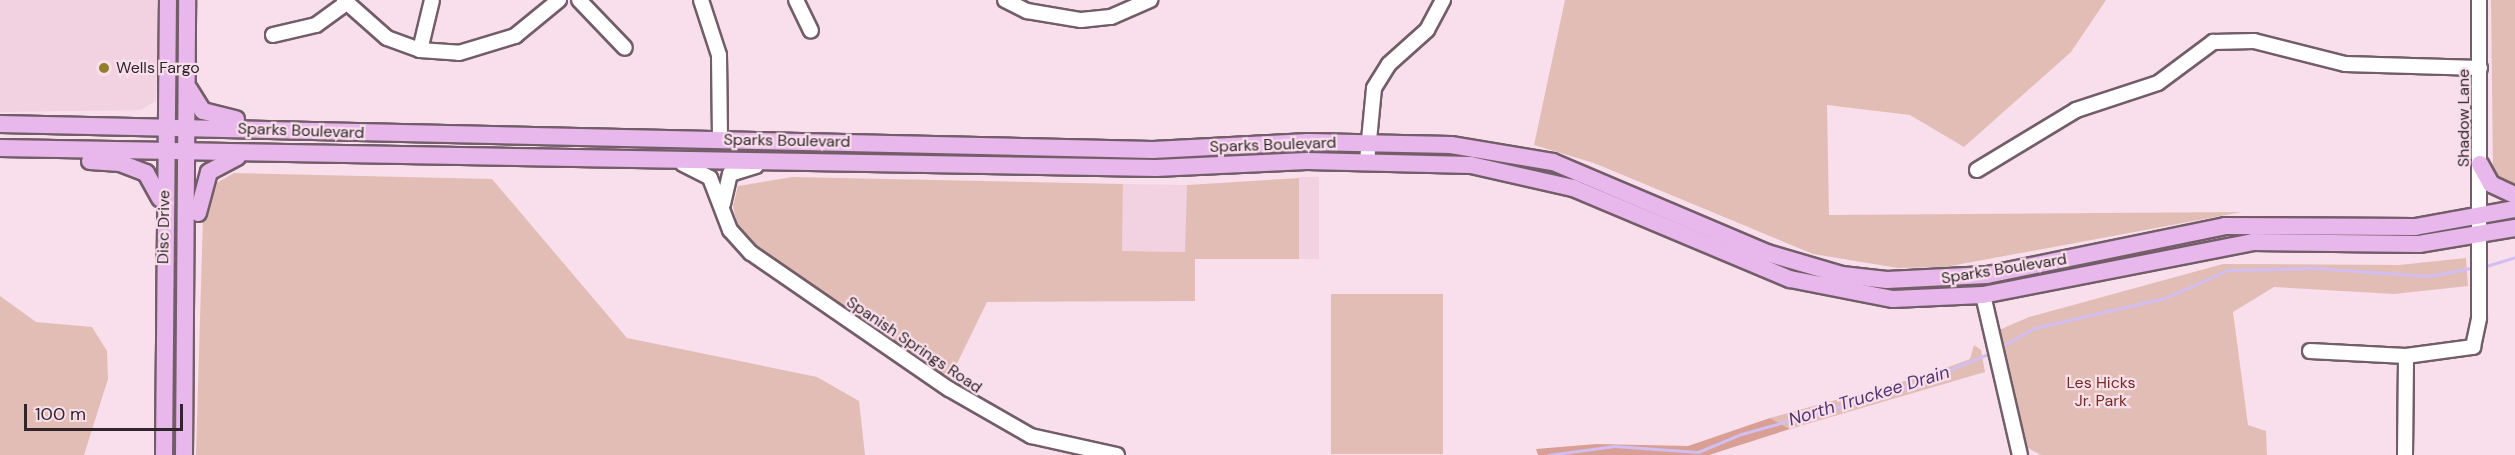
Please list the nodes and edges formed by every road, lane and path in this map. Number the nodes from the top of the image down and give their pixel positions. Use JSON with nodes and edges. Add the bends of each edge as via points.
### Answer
{"nodes":[{"id":1,"x":168,"y":0,"type":"edge"},
{"id":2,"x":188,"y":0,"type":"edge"},
{"id":3,"x":432,"y":0,"type":"edge"},
{"id":4,"x":559,"y":0,"type":"edge"},
{"id":5,"x":579,"y":0,"type":"edge"},
{"id":6,"x":701,"y":0,"type":"edge"},
{"id":7,"x":796,"y":0,"type":"edge"},
{"id":8,"x":1005,"y":0,"type":"edge"},
{"id":9,"x":1150,"y":0,"type":"edge"},
{"id":10,"x":1443,"y":0,"type":"edge"},
{"id":11,"x":2479,"y":0,"type":"edge"},
{"id":12,"x":345,"y":1,"type":"edge"},
{"id":13,"x":811,"y":31,"type":"dead end"},
{"id":14,"x":273,"y":35,"type":"dead end"},
{"id":15,"x":625,"y":48,"type":"dead end"},
{"id":16,"x":420,"y":50,"type":"junction"},
{"id":17,"x":2480,"y":68,"type":"junction"},
{"id":18,"x":187,"y":81,"type":"junction"},
{"id":19,"x":0,"y":124,"type":"edge"},
{"id":20,"x":167,"y":126,"type":"junction"},
{"id":21,"x":188,"y":127,"type":"junction"},
{"id":22,"x":341,"y":132,"type":"junction"},
{"id":23,"x":720,"y":140,"type":"junction"},
{"id":24,"x":1367,"y":142,"type":"junction"},
{"id":25,"x":0,"y":149,"type":"edge"},
{"id":26,"x":165,"y":151,"type":"junction"},
{"id":27,"x":189,"y":152,"type":"junction"},
{"id":28,"x":255,"y":154,"type":"junction"},
{"id":29,"x":649,"y":156,"type":"junction"},
{"id":30,"x":533,"y":158,"type":"junction"},
{"id":31,"x":786,"y":160,"type":"junction"},
{"id":32,"x":1367,"y":161,"type":"junction"},
{"id":33,"x":898,"y":162,"type":"junction"},
{"id":34,"x":2480,"y":164,"type":"junction"},
{"id":35,"x":1977,"y":170,"type":"dead end"},
{"id":36,"x":2515,"y":195,"type":"edge"},
{"id":37,"x":2515,"y":209,"type":"edge"},
{"id":38,"x":723,"y":212,"type":"junction"},
{"id":39,"x":2480,"y":217,"type":"junction"},
{"id":40,"x":2515,"y":228,"type":"edge"},
{"id":41,"x":2480,"y":236,"type":"junction"},
{"id":42,"x":164,"y":238,"type":"junction"},
{"id":43,"x":2152,"y":241,"type":"junction"},
{"id":44,"x":1918,"y":281,"type":"junction"},
{"id":45,"x":1983,"y":295,"type":"junction"},
{"id":46,"x":186,"y":330,"type":"junction"},
{"id":47,"x":2310,"y":351,"type":"dead end"},
{"id":48,"x":2406,"y":356,"type":"junction"},
{"id":49,"x":164,"y":455,"type":"edge"},
{"id":50,"x":184,"y":455,"type":"edge"},
{"id":51,"x":1117,"y":455,"type":"edge"},
{"id":52,"x":2020,"y":455,"type":"edge"},
{"id":53,"x":2405,"y":455,"type":"edge"}],
"edges":[{"from":1,"to":20,"type":"main road","name":"Disc Drive"},
{"from":2,"to":18,"type":"main road","name":"Disc Drive"},
{"from":3,"to":16,"type":"street"},
{"from":4,"to":16,"type":"street","via":[[530,26],[496,45],[459,53]]},
{"from":5,"to":15,"type":"street"},
{"from":6,"to":23,"type":"street","via":[[719,55]]},
{"from":7,"to":13,"type":"street"},
{"from":8,"to":9,"type":"street","via":[[1027,12],[1081,20],[1111,17]]},
{"from":10,"to":24,"type":"street","via":[[1427,30],[1380,76],[1370,103]]},
{"from":11,"to":17,"type":"street","name":"Shadow Lane"},
{"from":12,"to":14,"type":"street","via":[[316,25]]},
{"from":12,"to":16,"type":"street","via":[[371,28]]},
{"from":17,"to":34,"type":"street","name":"Shadow Lane"},
{"from":17,"to":35,"type":"street","via":[[2345,64],[2254,41],[2213,42],[2158,83],[2076,110]]},
{"from":18,"to":21,"type":"main road","name":"Disc Drive"},
{"from":18,"to":22,"type":"main road","via":[[196,105],[217,117]]},
{"from":19,"to":20,"type":"main road","name":"Sparks Boulevard"},
{"from":20,"to":21,"type":"main road","name":"Sparks Boulevard"},
{"from":20,"to":26,"type":"main road","name":"Disc Drive"},
{"from":21,"to":22,"type":"main road","name":"Sparks Boulevard"},
{"from":21,"to":27,"type":"main road","name":"Disc Drive"},
{"from":22,"to":23,"type":"main road","name":"Sparks Boulevard"},
{"from":23,"to":24,"type":"main road","name":"Sparks Boulevard","via":[[1153,150]]},
{"from":23,"to":30,"type":"main road","via":[[709,148],[608,148]]},
{"from":23,"to":33,"type":"main road","via":[[733,149]]},
{"from":24,"to":32,"type":"street"},
{"from":24,"to":44,"type":"main road","name":"Sparks Boulevard","via":[[1451,145],[1543,160],[1794,262],[1842,275]]},
{"from":25,"to":26,"type":"main road","name":"Sparks Boulevard"},
{"from":25,"to":42,"type":"main road","via":[[40,160],[109,161],[146,173],[160,192]]},
{"from":26,"to":27,"type":"main road","name":"Sparks Boulevard"},
{"from":26,"to":42,"type":"main road","name":"Disc Drive"},
{"from":27,"to":28,"type":"main road","name":"Sparks Boulevard"},
{"from":27,"to":46,"type":"main road","name":"Disc Drive"},
{"from":28,"to":30,"type":"main road","name":"Sparks Boulevard"},
{"from":28,"to":46,"type":"main road","via":[[217,164],[203,182]]},
{"from":29,"to":30,"type":"main road","name":"Sparks Boulevard"},
{"from":29,"to":31,"type":"main road","name":"Sparks Boulevard"},
{"from":29,"to":38,"type":"street","name":"Spanish Springs Road","via":[[705,172]]},
{"from":31,"to":33,"type":"main road","name":"Sparks Boulevard"},
{"from":31,"to":38,"type":"street","via":[[734,171],[723,187]]},
{"from":32,"to":33,"type":"main road","name":"Sparks Boulevard","via":[[1183,168]]},
{"from":32,"to":45,"type":"main road","name":"Sparks Boulevard","via":[[1471,165],[1540,178],[1822,289],[1893,299]]},
{"from":34,"to":36,"type":"main road","via":[[2491,184]]},
{"from":34,"to":39,"type":"street","name":"Shadow Lane"},
{"from":37,"to":39,"type":"main road","name":"Sparks Boulevard"},
{"from":38,"to":51,"type":"street","name":"Spanish Springs Road","via":[[730,230],[751,253],[980,409],[1031,436]]},
{"from":39,"to":41,"type":"street","name":"Shadow Lane"},
{"from":39,"to":43,"type":"main road","name":"Sparks Boulevard","via":[[2415,227],[2256,224]]},
{"from":40,"to":41,"type":"main road","name":"Sparks Boulevard"},
{"from":41,"to":45,"type":"main road","name":"Sparks Boulevard","via":[[2419,244],[2253,242]]},
{"from":41,"to":48,"type":"street","name":"Shadow Lane","via":[[2473,347]]},
{"from":42,"to":49,"type":"main road","name":"Disc Drive"},
{"from":43,"to":44,"type":"main road","name":"Sparks Boulevard","via":[[1987,275]]},
{"from":43,"to":45,"type":"main road","via":[[1990,284]]},
{"from":44,"to":45,"type":"main road"},
{"from":45,"to":52,"type":"street"},
{"from":46,"to":50,"type":"main road","name":"Disc Drive"},
{"from":47,"to":48,"type":"street"},
{"from":48,"to":53,"type":"street"}]}
